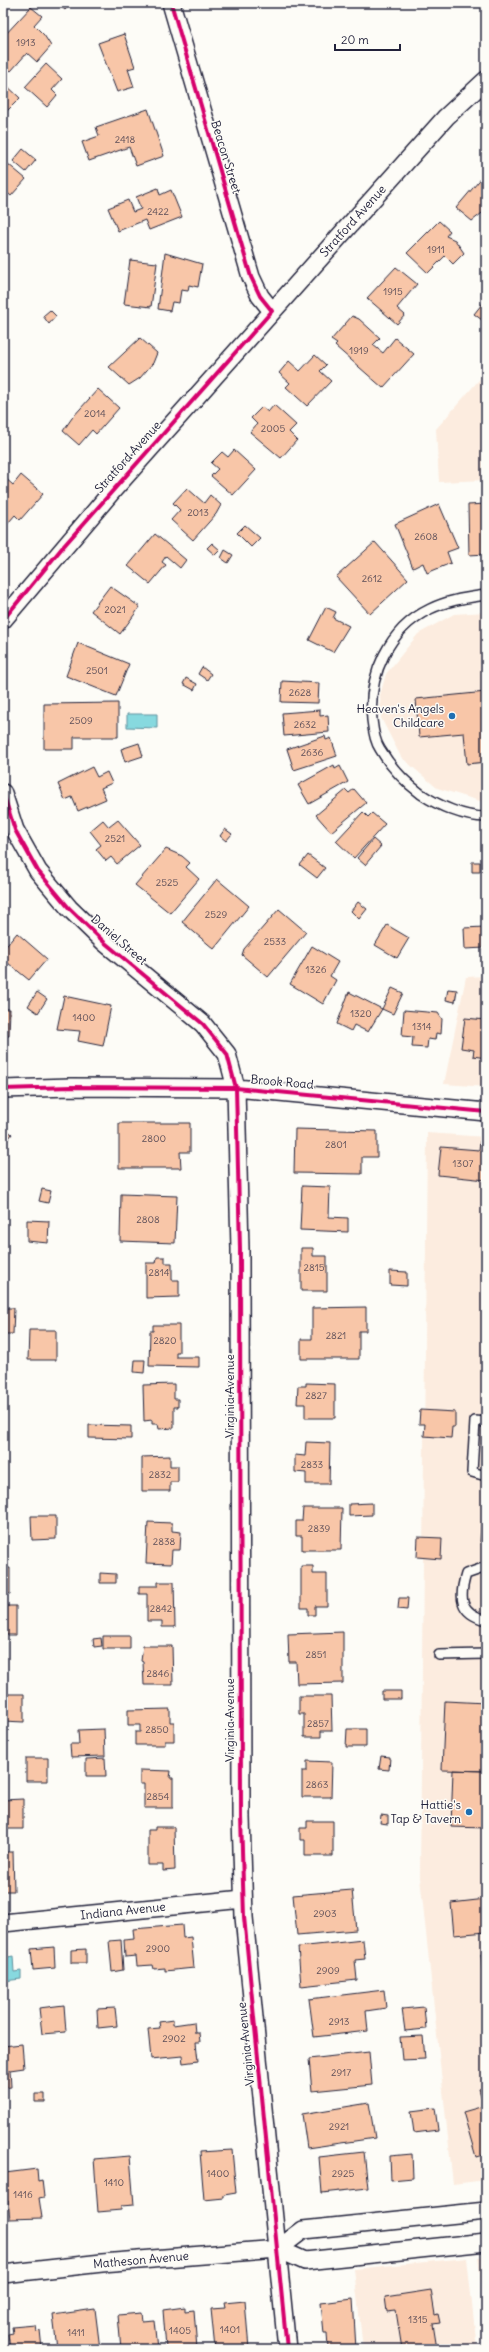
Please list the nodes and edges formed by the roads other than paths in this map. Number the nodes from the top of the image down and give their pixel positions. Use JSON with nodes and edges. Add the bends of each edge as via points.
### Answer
{"nodes":[{"id":1,"x":171,"y":3,"type":"edge"},
{"id":2,"x":486,"y":80,"type":"edge"},
{"id":3,"x":272,"y":311,"type":"junction"},
{"id":4,"x":486,"y":595,"type":"edge"},
{"id":5,"x":3,"y":620,"type":"edge"},
{"id":6,"x":3,"y":793,"type":"edge"},
{"id":7,"x":486,"y":818,"type":"edge"},
{"id":8,"x":236,"y":1088,"type":"junction"},
{"id":9,"x":3,"y":1089,"type":"edge"},
{"id":10,"x":486,"y":1112,"type":"edge"},
{"id":11,"x":486,"y":1422,"type":"edge"},
{"id":12,"x":486,"y":1476,"type":"edge"},
{"id":13,"x":486,"y":1567,"type":"edge"},
{"id":14,"x":486,"y":1620,"type":"edge"},
{"id":15,"x":486,"y":1654,"type":"edge"},
{"id":16,"x":439,"y":1655,"type":"dead end"},
{"id":17,"x":243,"y":1899,"type":"junction"},
{"id":18,"x":3,"y":1923,"type":"edge"},
{"id":19,"x":486,"y":2211,"type":"edge"},
{"id":20,"x":486,"y":2242,"type":"edge"},
{"id":21,"x":278,"y":2249,"type":"junction"},
{"id":22,"x":3,"y":2274,"type":"edge"},
{"id":23,"x":287,"y":2349,"type":"edge"}],
"edges":[{"from":1,"to":3,"type":"street","name":"Beacon Street","via":[[252,277],[260,296]]},
{"from":2,"to":3,"type":"street","name":"Stratford Avenue","via":[[446,117]]},
{"from":3,"to":5,"type":"street","name":"Stratford Avenue","via":[[67,542]]},
{"from":4,"to":7,"type":"lane","via":[[453,599],[428,609],[408,624],[392,641],[378,665],[371,704],[379,748],[406,782],[430,800],[450,809]]},
{"from":6,"to":8,"type":"street","name":"Daniel Street","via":[[19,839],[38,871],[68,908],[104,942],[203,1024],[227,1054]]},
{"from":8,"to":9,"type":"street","name":"Brook Road"},
{"from":8,"to":10,"type":"street","name":"Brook Road"},
{"from":8,"to":17,"type":"street","name":"Virginia Avenue","via":[[240,1249]]},
{"from":11,"to":12,"type":"lane","via":[[475,1421],[472,1472]]},
{"from":13,"to":14,"type":"lane","via":[[466,1574],[460,1594],[467,1610],[476,1618]]},
{"from":15,"to":16,"type":"lane"},
{"from":17,"to":18,"type":"street","name":"Indiana Avenue"},
{"from":17,"to":21,"type":"street","name":"Virginia Avenue"},
{"from":19,"to":21,"type":"street","via":[[303,2230]]},
{"from":20,"to":21,"type":"street","via":[[305,2262]]},
{"from":21,"to":22,"type":"street","name":"Matheson Avenue","via":[[111,2262]]},
{"from":21,"to":23,"type":"street","name":"Virginia Avenue"}]}
